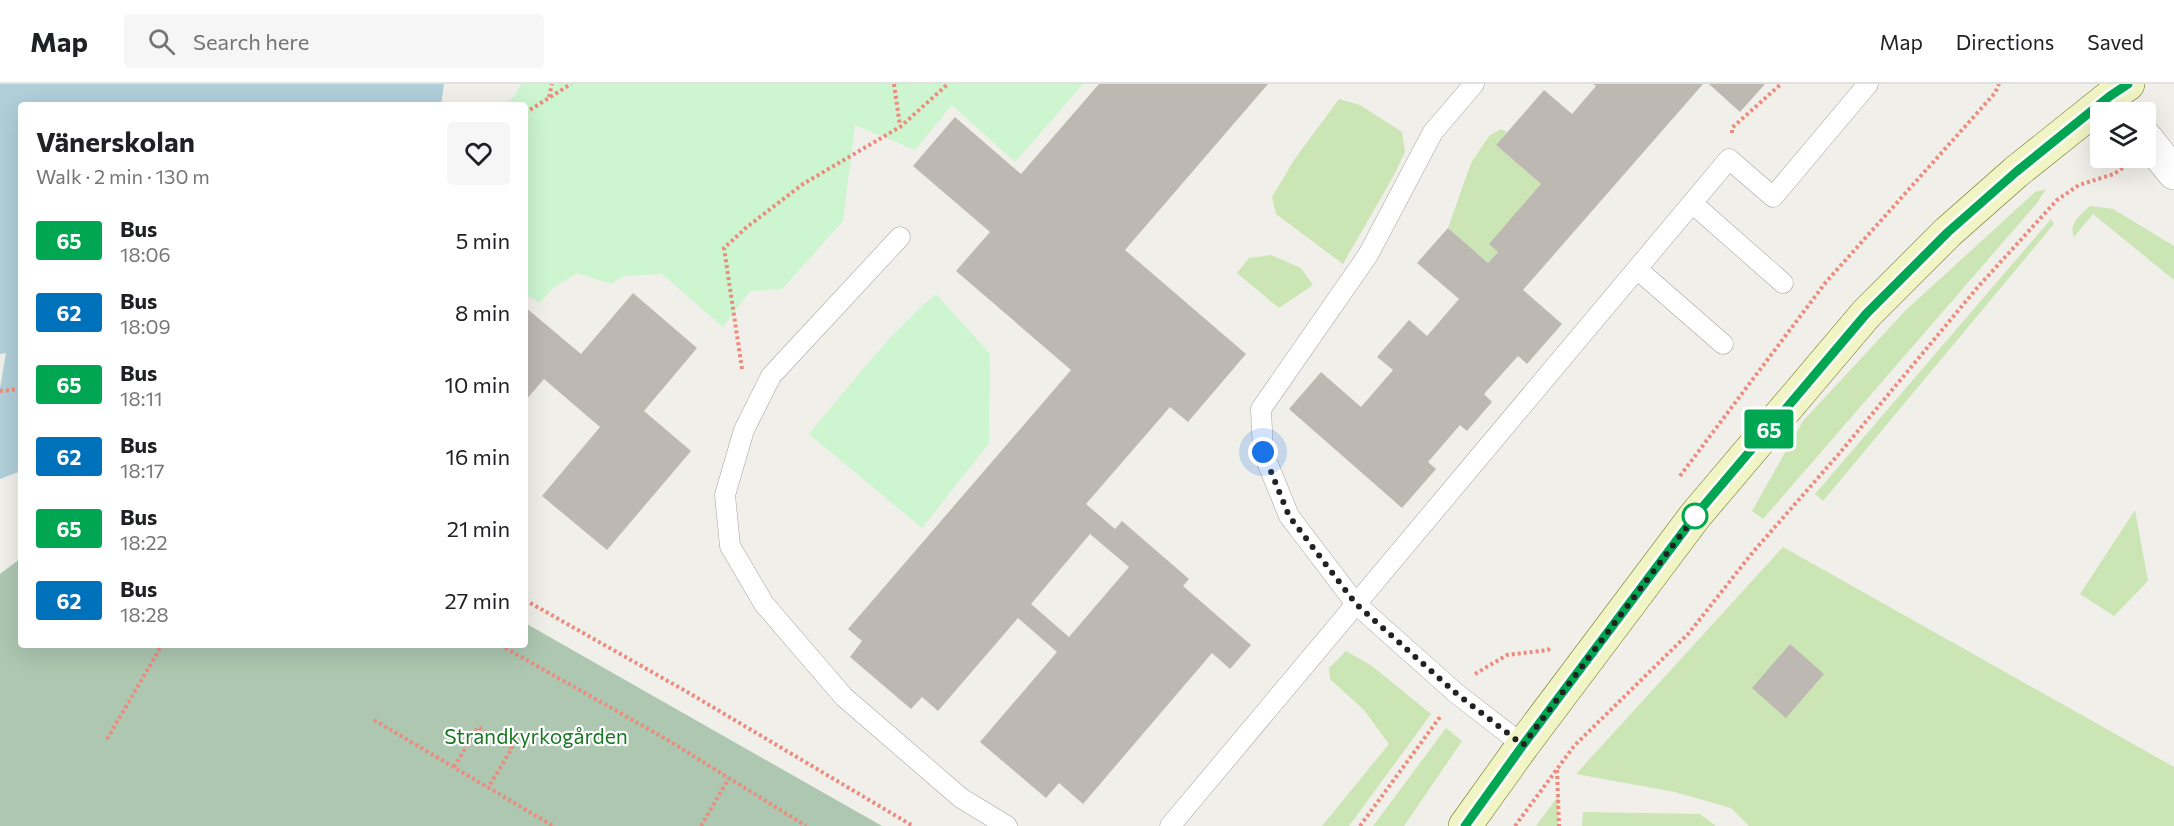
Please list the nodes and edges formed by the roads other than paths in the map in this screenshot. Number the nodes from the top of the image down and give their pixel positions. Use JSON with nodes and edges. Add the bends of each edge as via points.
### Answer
{"nodes":[{"id":1,"x":1474,"y":84,"type":"edge"},
{"id":2,"x":1868,"y":84,"type":"edge"},
{"id":3,"x":2116,"y":94,"type":"edge"},
{"id":4,"x":2156,"y":162,"type":"edge"},
{"id":5,"x":2174,"y":173,"type":"edge"},
{"id":6,"x":1692,"y":203,"type":"junction"},
{"id":7,"x":900,"y":237,"type":"dead end"},
{"id":8,"x":1637,"y":269,"type":"junction"},
{"id":9,"x":1783,"y":284,"type":"dead end"},
{"id":10,"x":1723,"y":344,"type":"dead end"},
{"id":11,"x":1356,"y":604,"type":"junction"},
{"id":12,"x":1523,"y":745,"type":"junction"},
{"id":13,"x":1006,"y":826,"type":"edge"},
{"id":14,"x":1170,"y":826,"type":"edge"},
{"id":15,"x":1465,"y":826,"type":"edge"}],
"edges":[{"from":1,"to":11,"type":"lane","via":[[1433,132],[1368,255],[1261,410],[1263,452],[1289,516]]},
{"from":2,"to":6,"type":"lane","via":[[1773,197],[1729,159]]},
{"from":3,"to":12,"type":"main road","via":[[2016,172],[1948,232],[1866,314],[1695,516]]},
{"from":4,"to":5,"type":"street"},
{"from":6,"to":8,"type":"lane"},
{"from":6,"to":9,"type":"lane"},
{"from":7,"to":13,"type":"lane","via":[[771,376],[744,430],[725,495],[730,546],[764,604],[844,697],[961,798]]},
{"from":8,"to":10,"type":"lane"},
{"from":8,"to":11,"type":"lane"},
{"from":11,"to":12,"type":"lane","via":[[1457,694]]},
{"from":11,"to":14,"type":"lane"},
{"from":12,"to":15,"type":"main road"}]}
